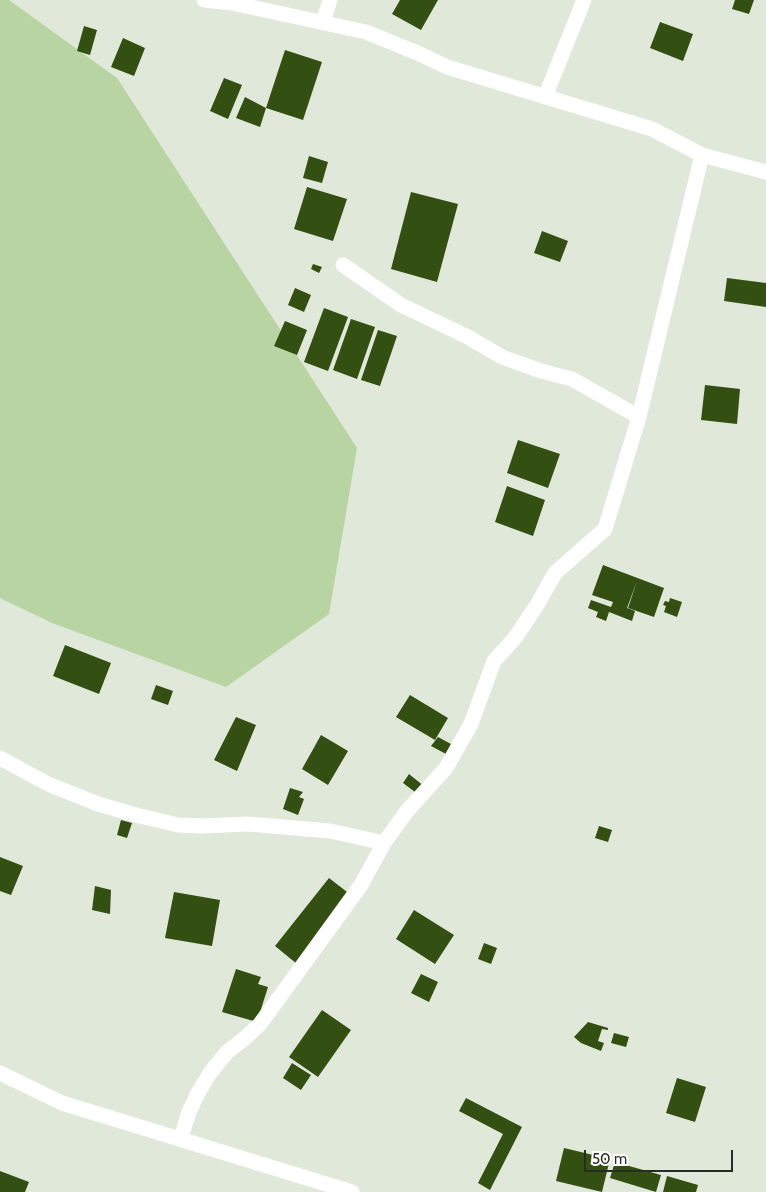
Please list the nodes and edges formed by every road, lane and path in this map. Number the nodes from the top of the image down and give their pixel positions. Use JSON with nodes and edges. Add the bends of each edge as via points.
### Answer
{"nodes":[{"id":1,"x":204,"y":0,"type":"edge"},
{"id":2,"x":330,"y":0,"type":"edge"},
{"id":3,"x":584,"y":0,"type":"edge"},
{"id":4,"x":324,"y":22,"type":"junction"},
{"id":5,"x":545,"y":97,"type":"junction"},
{"id":6,"x":702,"y":155,"type":"junction"},
{"id":7,"x":766,"y":172,"type":"edge"},
{"id":8,"x":343,"y":265,"type":"dead end"},
{"id":9,"x":639,"y":417,"type":"junction"},
{"id":10,"x":0,"y":758,"type":"edge"},
{"id":11,"x":384,"y":843,"type":"junction"},
{"id":12,"x":0,"y":1073,"type":"edge"},
{"id":13,"x":181,"y":1138,"type":"junction"},
{"id":14,"x":352,"y":1192,"type":"edge"}],
"edges":[{"from":1,"to":4,"type":"street"},
{"from":2,"to":4,"type":"street"},
{"from":3,"to":5,"type":"street"},
{"from":4,"to":5,"type":"street","via":[[366,32],[447,68]]},
{"from":5,"to":6,"type":"street","via":[[652,129]]},
{"from":6,"to":7,"type":"street"},
{"from":6,"to":9,"type":"street"},
{"from":8,"to":9,"type":"street","via":[[401,305],[502,357],[572,380]]},
{"from":9,"to":11,"type":"street","via":[[605,529],[555,573],[537,606],[494,661],[471,724],[454,756]]},
{"from":10,"to":11,"type":"street","via":[[48,784],[98,804],[178,825],[248,824],[330,831]]},
{"from":11,"to":13,"type":"street","via":[[361,885],[260,1024],[227,1052],[210,1073],[189,1112]]},
{"from":12,"to":13,"type":"street","via":[[62,1103]]},
{"from":13,"to":14,"type":"street"}]}
